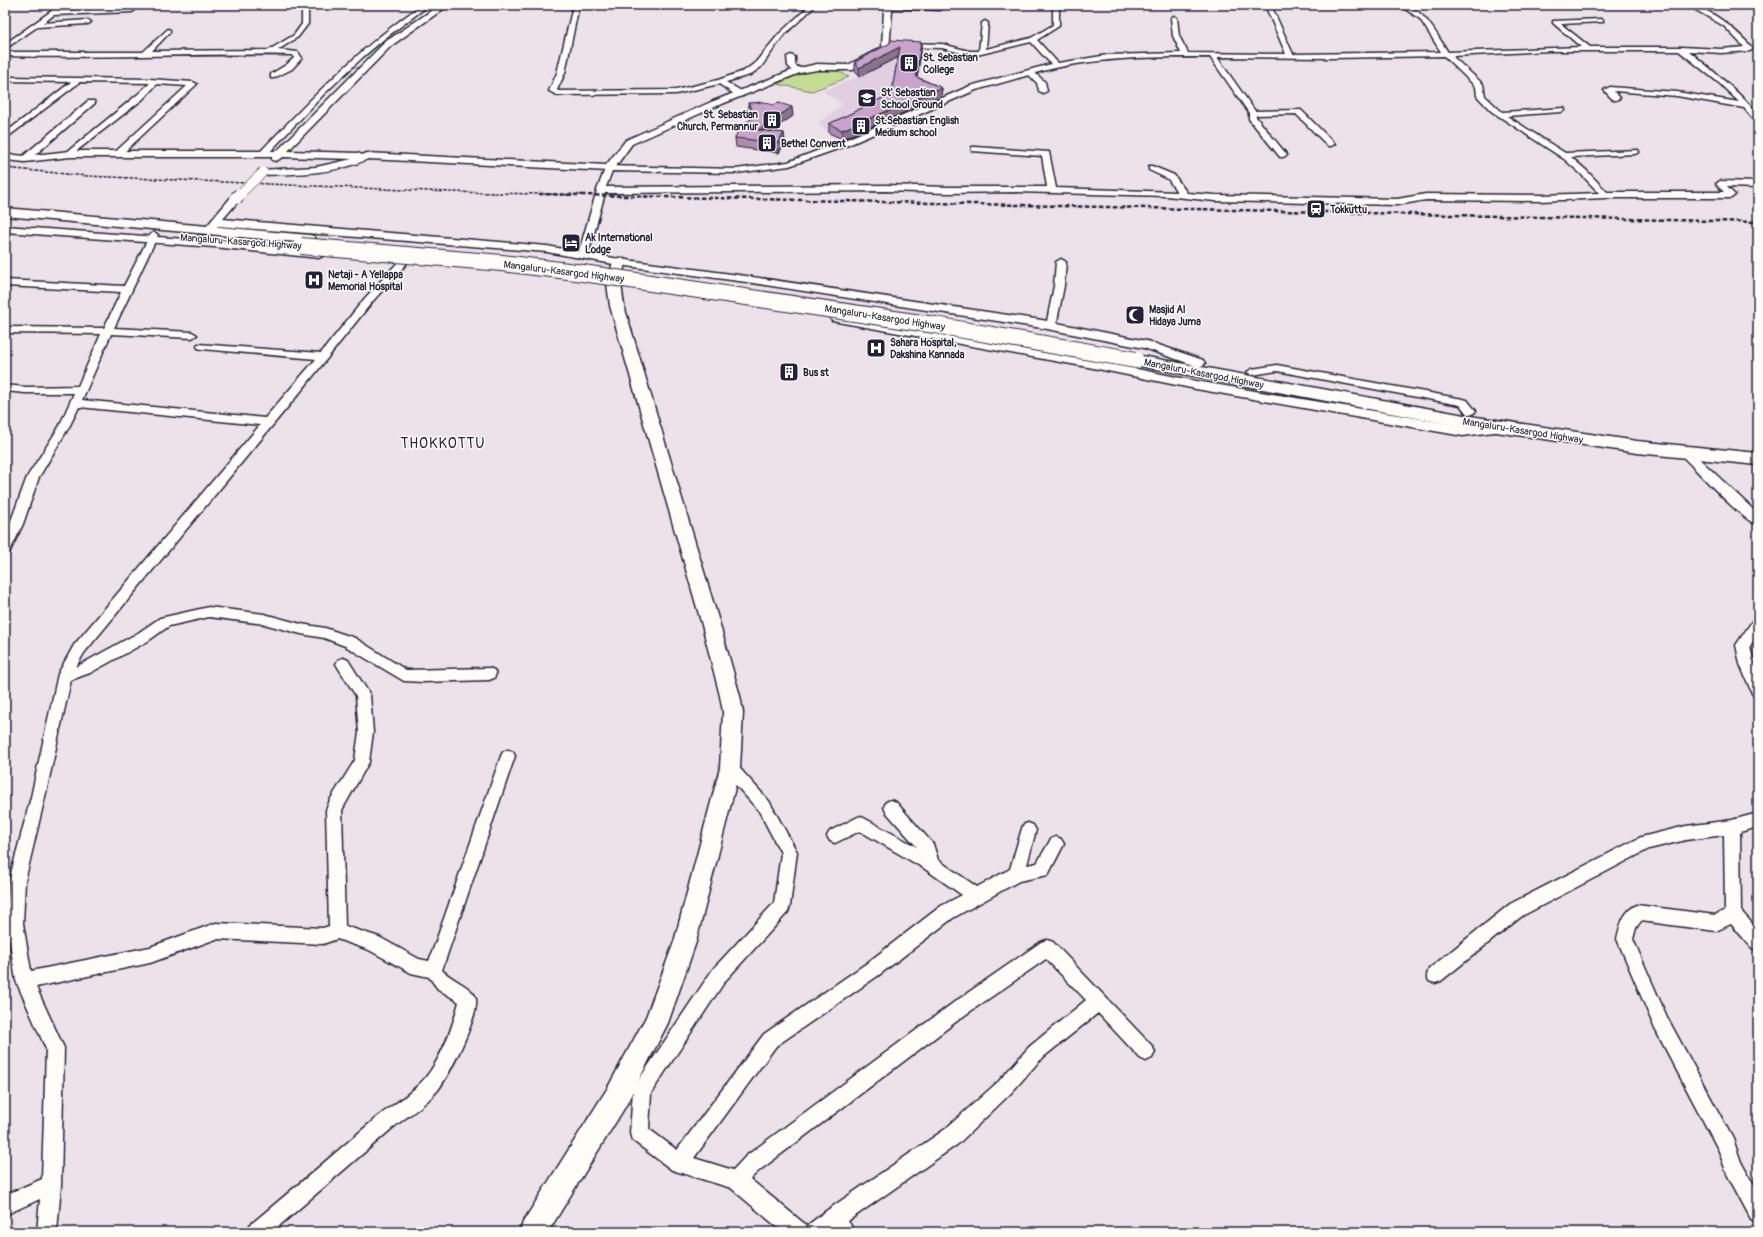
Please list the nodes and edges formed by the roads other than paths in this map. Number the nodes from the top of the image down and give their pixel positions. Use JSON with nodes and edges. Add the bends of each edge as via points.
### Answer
{"nodes":[{"id":1,"x":62,"y":5,"type":"edge"},
{"id":2,"x":305,"y":5,"type":"edge"},
{"id":3,"x":426,"y":5,"type":"edge"},
{"id":4,"x":445,"y":5,"type":"edge"},
{"id":5,"x":579,"y":5,"type":"edge"},
{"id":6,"x":890,"y":5,"type":"edge"},
{"id":7,"x":1056,"y":5,"type":"edge"},
{"id":8,"x":1268,"y":5,"type":"edge"},
{"id":9,"x":1402,"y":5,"type":"edge"},
{"id":10,"x":1690,"y":5,"type":"edge"},
{"id":11,"x":810,"y":8,"type":"dead end"},
{"id":12,"x":940,"y":8,"type":"dead end"},
{"id":13,"x":132,"y":10,"type":"dead end"},
{"id":14,"x":53,"y":12,"type":"junction"},
{"id":15,"x":1174,"y":18,"type":"dead end"},
{"id":16,"x":1601,"y":21,"type":"dead end"},
{"id":17,"x":88,"y":22,"type":"dead end"},
{"id":18,"x":985,"y":24,"type":"dead end"},
{"id":19,"x":36,"y":25,"type":"junction"},
{"id":20,"x":168,"y":31,"type":"dead end"},
{"id":21,"x":1033,"y":40,"type":"junction"},
{"id":22,"x":893,"y":45,"type":"junction"},
{"id":23,"x":5,"y":47,"type":"edge"},
{"id":24,"x":1588,"y":49,"type":"junction"},
{"id":25,"x":1681,"y":49,"type":"junction"},
{"id":26,"x":1750,"y":49,"type":"junction"},
{"id":27,"x":1758,"y":49,"type":"edge"},
{"id":28,"x":982,"y":51,"type":"junction"},
{"id":29,"x":271,"y":52,"type":"junction"},
{"id":30,"x":1445,"y":53,"type":"junction"},
{"id":31,"x":5,"y":54,"type":"edge"},
{"id":32,"x":145,"y":54,"type":"junction"},
{"id":33,"x":1185,"y":55,"type":"junction"},
{"id":34,"x":1212,"y":55,"type":"junction"},
{"id":35,"x":1290,"y":55,"type":"junction"},
{"id":36,"x":790,"y":57,"type":"dead end"},
{"id":37,"x":1056,"y":65,"type":"junction"},
{"id":38,"x":798,"y":71,"type":"junction"},
{"id":39,"x":1030,"y":72,"type":"junction"},
{"id":40,"x":274,"y":76,"type":"dead end"},
{"id":41,"x":5,"y":79,"type":"edge"},
{"id":42,"x":77,"y":80,"type":"junction"},
{"id":43,"x":155,"y":82,"type":"junction"},
{"id":44,"x":720,"y":82,"type":"junction"},
{"id":45,"x":1043,"y":92,"type":"dead end"},
{"id":46,"x":740,"y":94,"type":"junction"},
{"id":47,"x":1616,"y":98,"type":"dead end"},
{"id":48,"x":91,"y":103,"type":"dead end"},
{"id":49,"x":1747,"y":106,"type":"junction"},
{"id":50,"x":1560,"y":110,"type":"dead end"},
{"id":51,"x":1253,"y":113,"type":"junction"},
{"id":52,"x":1501,"y":114,"type":"junction"},
{"id":53,"x":1758,"y":119,"type":"edge"},
{"id":54,"x":5,"y":137,"type":"edge"},
{"id":55,"x":1331,"y":144,"type":"dead end"},
{"id":56,"x":975,"y":149,"type":"dead end"},
{"id":57,"x":1636,"y":152,"type":"dead end"},
{"id":58,"x":70,"y":154,"type":"junction"},
{"id":59,"x":116,"y":154,"type":"junction"},
{"id":60,"x":263,"y":154,"type":"junction"},
{"id":61,"x":279,"y":154,"type":"junction"},
{"id":62,"x":1282,"y":155,"type":"dead end"},
{"id":63,"x":1563,"y":155,"type":"junction"},
{"id":64,"x":368,"y":156,"type":"junction"},
{"id":65,"x":5,"y":157,"type":"edge"},
{"id":66,"x":25,"y":159,"type":"junction"},
{"id":67,"x":609,"y":168,"type":"junction"},
{"id":68,"x":1152,"y":168,"type":"dead end"},
{"id":69,"x":263,"y":172,"type":"junction"},
{"id":70,"x":1758,"y":185,"type":"edge"},
{"id":71,"x":601,"y":190,"type":"junction"},
{"id":72,"x":1052,"y":191,"type":"junction"},
{"id":73,"x":1184,"y":195,"type":"junction"},
{"id":74,"x":1605,"y":195,"type":"junction"},
{"id":75,"x":235,"y":200,"type":"junction"},
{"id":76,"x":5,"y":212,"type":"edge"},
{"id":77,"x":5,"y":222,"type":"edge"},
{"id":78,"x":239,"y":224,"type":"junction"},
{"id":79,"x":5,"y":229,"type":"edge"},
{"id":80,"x":210,"y":234,"type":"junction"},
{"id":81,"x":153,"y":238,"type":"junction"},
{"id":82,"x":583,"y":255,"type":"junction"},
{"id":83,"x":404,"y":261,"type":"junction"},
{"id":84,"x":619,"y":262,"type":"junction"},
{"id":85,"x":1061,"y":262,"type":"dead end"},
{"id":86,"x":5,"y":283,"type":"edge"},
{"id":87,"x":614,"y":284,"type":"junction"},
{"id":88,"x":127,"y":289,"type":"junction"},
{"id":89,"x":1051,"y":326,"type":"junction"},
{"id":90,"x":5,"y":330,"type":"edge"},
{"id":91,"x":108,"y":331,"type":"junction"},
{"id":92,"x":192,"y":336,"type":"dead end"},
{"id":93,"x":202,"y":346,"type":"dead end"},
{"id":94,"x":323,"y":356,"type":"junction"},
{"id":95,"x":1138,"y":356,"type":"junction"},
{"id":96,"x":1199,"y":363,"type":"junction"},
{"id":97,"x":5,"y":388,"type":"edge"},
{"id":98,"x":82,"y":389,"type":"junction"},
{"id":99,"x":76,"y":403,"type":"junction"},
{"id":100,"x":268,"y":422,"type":"junction"},
{"id":101,"x":1507,"y":427,"type":"junction"},
{"id":102,"x":1758,"y":446,"type":"edge"},
{"id":103,"x":1686,"y":453,"type":"junction"},
{"id":104,"x":1758,"y":459,"type":"edge"},
{"id":105,"x":1758,"y":521,"type":"edge"},
{"id":106,"x":9,"y":533,"type":"edge"},
{"id":107,"x":5,"y":550,"type":"edge"},
{"id":108,"x":1758,"y":624,"type":"edge"},
{"id":109,"x":343,"y":664,"type":"dead end"},
{"id":110,"x":65,"y":674,"type":"junction"},
{"id":111,"x":489,"y":674,"type":"dead end"},
{"id":112,"x":1758,"y":690,"type":"edge"},
{"id":113,"x":508,"y":756,"type":"dead end"},
{"id":114,"x":730,"y":768,"type":"junction"},
{"id":115,"x":891,"y":807,"type":"dead end"},
{"id":116,"x":1758,"y":820,"type":"edge"},
{"id":117,"x":1732,"y":827,"type":"junction"},
{"id":118,"x":1028,"y":830,"type":"dead end"},
{"id":119,"x":835,"y":836,"type":"dead end"},
{"id":120,"x":1056,"y":844,"type":"dead end"},
{"id":121,"x":931,"y":864,"type":"junction"},
{"id":122,"x":1016,"y":874,"type":"junction"},
{"id":123,"x":11,"y":884,"type":"edge"},
{"id":124,"x":977,"y":896,"type":"junction"},
{"id":125,"x":1733,"y":914,"type":"junction"},
{"id":126,"x":337,"y":931,"type":"junction"},
{"id":127,"x":1758,"y":942,"type":"edge"},
{"id":128,"x":434,"y":970,"type":"junction"},
{"id":129,"x":1435,"y":975,"type":"dead end"},
{"id":130,"x":24,"y":981,"type":"junction"},
{"id":131,"x":1099,"y":1001,"type":"junction"},
{"id":132,"x":1146,"y":1052,"type":"dead end"},
{"id":133,"x":635,"y":1083,"type":"junction"},
{"id":134,"x":679,"y":1163,"type":"junction"},
{"id":135,"x":736,"y":1180,"type":"junction"},
{"id":136,"x":51,"y":1185,"type":"junction"},
{"id":137,"x":5,"y":1205,"type":"edge"},
{"id":138,"x":1758,"y":1212,"type":"edge"},
{"id":139,"x":839,"y":1225,"type":"edge"},
{"id":140,"x":47,"y":1232,"type":"edge"},
{"id":141,"x":257,"y":1232,"type":"edge"},
{"id":142,"x":532,"y":1232,"type":"edge"},
{"id":143,"x":799,"y":1232,"type":"edge"},
{"id":144,"x":815,"y":1232,"type":"edge"}],
"edges":[{"from":1,"to":14,"type":"street"},
{"from":2,"to":29,"type":"street","via":[[305,24],[296,36]]},
{"from":3,"to":60,"type":"street","via":[[363,54]]},
{"from":4,"to":61,"type":"street","via":[[388,44]]},
{"from":5,"to":44,"type":"street","via":[[575,10],[561,73],[553,91],[676,92]]},
{"from":6,"to":12,"type":"street"},
{"from":6,"to":22,"type":"street","via":[[888,11]]},
{"from":7,"to":21,"type":"street","via":[[1056,26]]},
{"from":8,"to":35,"type":"street"},
{"from":9,"to":30,"type":"street","via":[[1422,18]]},
{"from":10,"to":26,"type":"street","via":[[1726,25]]},
{"from":11,"to":44,"type":"street","via":[[781,35],[758,65],[747,73]]},
{"from":13,"to":14,"type":"street"},
{"from":14,"to":19,"type":"street"},
{"from":15,"to":33,"type":"street","via":[[1176,36]]},
{"from":16,"to":24,"type":"street","via":[[1555,22]]},
{"from":17,"to":19,"type":"street"},
{"from":18,"to":28,"type":"street"},
{"from":19,"to":23,"type":"street"},
{"from":20,"to":32,"type":"street"},
{"from":21,"to":28,"type":"street"},
{"from":21,"to":37,"type":"street"},
{"from":22,"to":28,"type":"street","via":[[942,46],[969,52]]},
{"from":22,"to":38,"type":"street","via":[[850,68],[817,67]]},
{"from":24,"to":25,"type":"street"},
{"from":24,"to":30,"type":"street"},
{"from":25,"to":26,"type":"street"},
{"from":25,"to":49,"type":"street","via":[[1709,70]]},
{"from":26,"to":27,"type":"street"},
{"from":29,"to":32,"type":"street"},
{"from":29,"to":40,"type":"street","via":[[296,53],[298,58]]},
{"from":30,"to":35,"type":"street"},
{"from":30,"to":52,"type":"street","via":[[1480,86],[1481,96],[1487,104]]},
{"from":31,"to":32,"type":"street"},
{"from":33,"to":34,"type":"street"},
{"from":33,"to":37,"type":"street","via":[[1108,57]]},
{"from":34,"to":35,"type":"street"},
{"from":34,"to":51,"type":"street"},
{"from":36,"to":38,"type":"street","via":[[792,66]]},
{"from":37,"to":39,"type":"street"},
{"from":38,"to":46,"type":"street"},
{"from":39,"to":45,"type":"street","via":[[1041,82]]},
{"from":39,"to":67,"type":"street","via":[[966,91],[843,144],[789,164],[736,171]]},
{"from":41,"to":42,"type":"street"},
{"from":42,"to":43,"type":"street"},
{"from":42,"to":54,"type":"street"},
{"from":43,"to":58,"type":"street"},
{"from":43,"to":59,"type":"street","via":[[193,84]]},
{"from":44,"to":46,"type":"street"},
{"from":46,"to":67,"type":"street","via":[[629,142]]},
{"from":47,"to":49,"type":"street","via":[[1608,90],[1677,94]]},
{"from":48,"to":66,"type":"street"},
{"from":49,"to":53,"type":"street"},
{"from":50,"to":52,"type":"street"},
{"from":51,"to":55,"type":"street","via":[[1298,112]]},
{"from":51,"to":62,"type":"street","via":[[1252,117]]},
{"from":52,"to":63,"type":"street"},
{"from":56,"to":72,"type":"street","via":[[1046,154]]},
{"from":57,"to":63,"type":"street"},
{"from":58,"to":59,"type":"street"},
{"from":58,"to":66,"type":"street"},
{"from":59,"to":60,"type":"street"},
{"from":60,"to":61,"type":"street"},
{"from":61,"to":64,"type":"street"},
{"from":61,"to":69,"type":"street"},
{"from":63,"to":74,"type":"street","via":[[1586,172]]},
{"from":64,"to":67,"type":"street"},
{"from":64,"to":69,"type":"street","via":[[353,163],[327,169]]},
{"from":65,"to":66,"type":"street"},
{"from":67,"to":71,"type":"street"},
{"from":68,"to":73,"type":"street","via":[[1171,177]]},
{"from":69,"to":75,"type":"street","bridge":true},
{"from":70,"to":74,"type":"street","via":[[1720,184],[1731,196]]},
{"from":71,"to":72,"type":"street","via":[[886,188]]},
{"from":71,"to":82,"type":"street"},
{"from":72,"to":73,"type":"street"},
{"from":73,"to":74,"type":"street","via":[[1398,202],[1426,197],[1540,198]]},
{"from":75,"to":78,"type":"street"},
{"from":75,"to":80,"type":"street"},
{"from":76,"to":80,"type":"highway","name":"Mangaluru-Kasargod Highway"},
{"from":77,"to":81,"type":"highway","name":"Mangaluru-Kasargod Highway"},
{"from":78,"to":80,"type":"street"},
{"from":78,"to":82,"type":"street","via":[[503,244]]},
{"from":79,"to":81,"type":"street"},
{"from":80,"to":81,"type":"highway","name":"Mangaluru-Kasargod Highway"},
{"from":80,"to":83,"type":"street","via":[[297,253]]},
{"from":80,"to":95,"type":"highway","name":"Mangaluru-Kasargod Highway","bridge":true,"via":[[576,272]]},
{"from":81,"to":88,"type":"street"},
{"from":82,"to":84,"type":"street"},
{"from":83,"to":87,"type":"street","via":[[492,268]]},
{"from":83,"to":94,"type":"street"},
{"from":84,"to":87,"type":"main road"},
{"from":84,"to":89,"type":"street"},
{"from":85,"to":89,"type":"street","via":[[1058,295]]},
{"from":86,"to":88,"type":"street"},
{"from":87,"to":101,"type":"street","via":[[821,315],[1196,385],[1463,431]]},
{"from":87,"to":114,"type":"main road","via":[[617,306],[730,696],[733,712]]},
{"from":88,"to":91,"type":"street"},
{"from":89,"to":96,"type":"street","via":[[1147,345]]},
{"from":90,"to":91,"type":"street"},
{"from":91,"to":92,"type":"street"},
{"from":91,"to":98,"type":"street"},
{"from":93,"to":94,"type":"street"},
{"from":94,"to":100,"type":"street"},
{"from":95,"to":96,"type":"highway","name":"Mangaluru-Kasargod Highway"},
{"from":95,"to":101,"type":"highway","name":"Mangaluru-Kasargod Highway","via":[[1462,421]]},
{"from":96,"to":102,"type":"highway","name":"Mangaluru-Kasargod Highway","via":[[1471,411],[1632,434]]},
{"from":97,"to":98,"type":"street"},
{"from":98,"to":99,"type":"street"},
{"from":99,"to":100,"type":"street"},
{"from":99,"to":106,"type":"street","via":[[33,477]]},
{"from":100,"to":110,"type":"street","via":[[80,649]]},
{"from":101,"to":103,"type":"highway","name":"Mangaluru-Kasargod Highway"},
{"from":103,"to":104,"type":"highway","name":"Mangaluru-Kasargod Highway"},
{"from":103,"to":105,"type":"street"},
{"from":106,"to":107,"type":"street"},
{"from":108,"to":112,"type":"street","via":[[1743,645],[1747,664]]},
{"from":109,"to":126,"type":"street","via":[[363,695],[366,732],[362,762],[335,804],[334,810]]},
{"from":110,"to":111,"type":"street","via":[[85,670],[143,638],[165,622],[209,612],[264,619],[301,630],[325,633],[350,642],[404,675]]},
{"from":110,"to":123,"type":"street","via":[[38,797]]},
{"from":113,"to":128,"type":"street"},
{"from":114,"to":133,"type":"main road","via":[[685,942]]},
{"from":114,"to":133,"type":"street","via":[[764,806],[790,852],[782,906],[719,975]]},
{"from":115,"to":121,"type":"street","via":[[928,849]]},
{"from":116,"to":117,"type":"street"},
{"from":117,"to":125,"type":"street"},
{"from":117,"to":129,"type":"street","via":[[1646,842],[1516,910]]},
{"from":118,"to":122,"type":"street"},
{"from":119,"to":121,"type":"street","via":[[860,823]]},
{"from":120,"to":122,"type":"street","via":[[1042,870]]},
{"from":121,"to":124,"type":"street"},
{"from":122,"to":124,"type":"street"},
{"from":123,"to":130,"type":"street","via":[[14,923]]},
{"from":124,"to":134,"type":"street","via":[[946,912],[874,969],[770,1040]]},
{"from":125,"to":127,"type":"street"},
{"from":125,"to":138,"type":"street","via":[[1716,923],[1637,913],[1629,924],[1626,939],[1662,1023]]},
{"from":126,"to":128,"type":"street","via":[[373,943],[417,967]]},
{"from":126,"to":130,"type":"street","via":[[324,936],[216,931],[150,955]]},
{"from":128,"to":141,"type":"street","via":[[436,977],[444,985],[460,992],[468,999],[465,1017],[437,1076],[408,1106],[388,1120]]},
{"from":130,"to":136,"type":"street","via":[[55,1048]]},
{"from":131,"to":132,"type":"street"},
{"from":131,"to":135,"type":"street","via":[[1047,948],[959,1009],[753,1163]]},
{"from":131,"to":139,"type":"street","via":[[1035,1053],[1005,1087],[951,1137]]},
{"from":133,"to":134,"type":"street","via":[[640,1133]]},
{"from":133,"to":142,"type":"main road"},
{"from":134,"to":135,"type":"street"},
{"from":135,"to":143,"type":"street"},
{"from":136,"to":137,"type":"street"},
{"from":136,"to":140,"type":"street"},
{"from":139,"to":144,"type":"street"}]}
